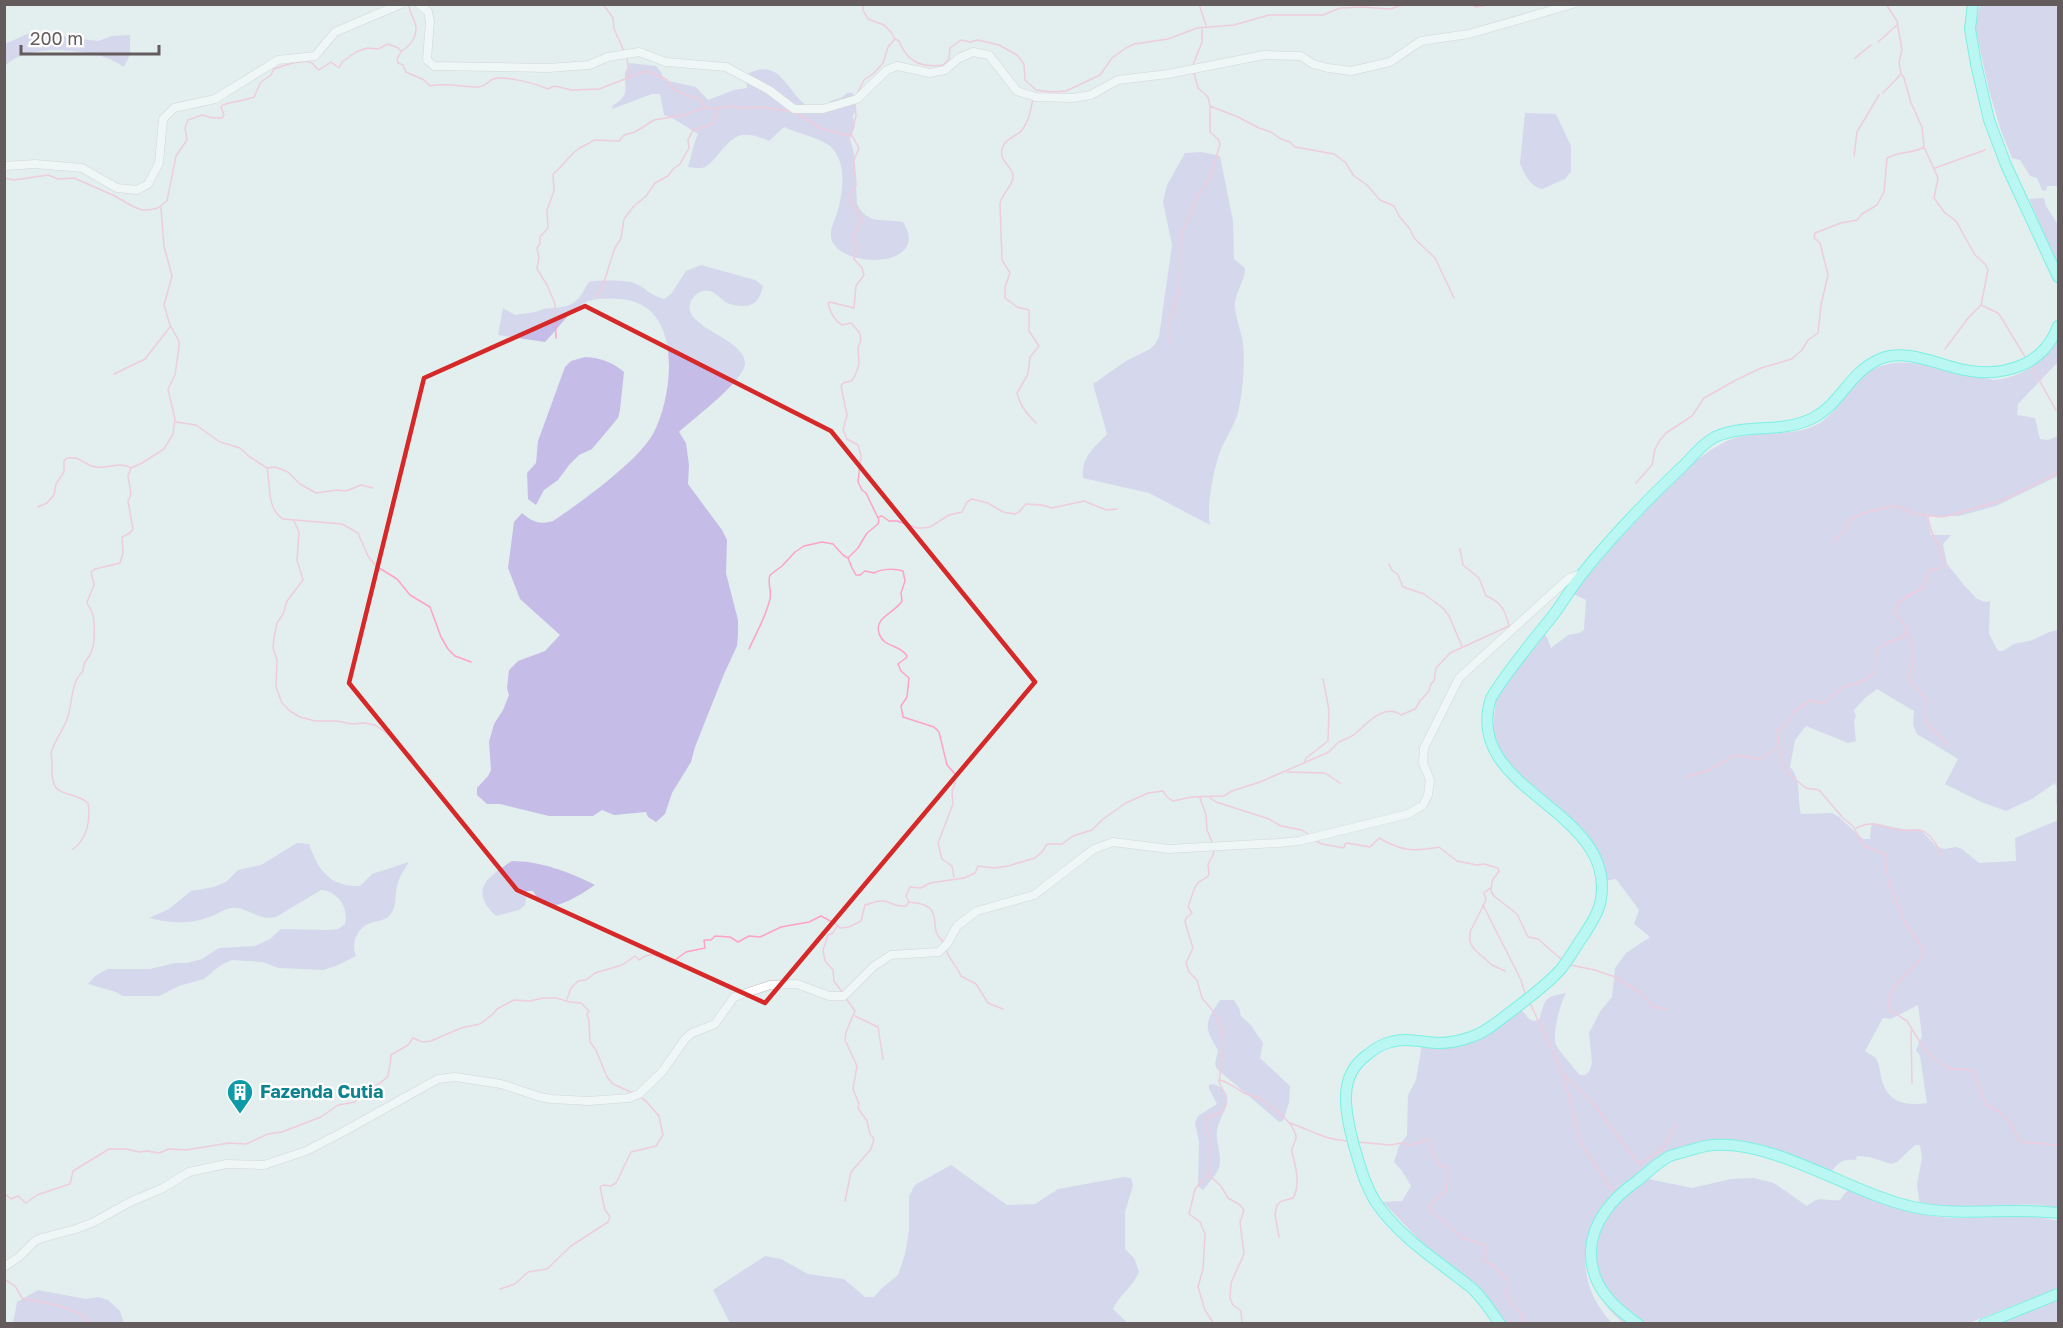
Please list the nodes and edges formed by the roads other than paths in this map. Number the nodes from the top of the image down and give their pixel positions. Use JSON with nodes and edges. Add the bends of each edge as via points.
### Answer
{"nodes":[{"id":1,"x":401,"y":4,"type":"edge"},
{"id":2,"x":420,"y":4,"type":"edge"},
{"id":3,"x":1573,"y":4,"type":"edge"},
{"id":4,"x":1973,"y":4,"type":"edge"},
{"id":5,"x":4,"y":166,"type":"edge"},
{"id":6,"x":2058,"y":277,"type":"edge"},
{"id":7,"x":2058,"y":326,"type":"edge"},
{"id":8,"x":1582,"y":574,"type":"junction"},
{"id":9,"x":2058,"y":1213,"type":"edge"},
{"id":10,"x":4,"y":1267,"type":"edge"},
{"id":11,"x":2058,"y":1294,"type":"edge"},
{"id":12,"x":1500,"y":1323,"type":"edge"},
{"id":13,"x":1638,"y":1323,"type":"edge"},
{"id":14,"x":1984,"y":1323,"type":"edge"}],
"edges":[{"from":1,"to":5,"type":"street","via":[[335,32],[315,56],[278,60],[215,99],[174,108],[163,119],[159,163],[148,184],[137,190],[117,188],[82,168]]},
{"from":2,"to":3,"type":"street","via":[[428,12],[427,60],[434,66],[548,68],[589,65],[639,52],[666,62],[726,67],[769,90],[794,109],[823,110],[857,99],[887,70],[897,66],[937,72],[973,52],[989,55],[1017,91],[1036,97],[1072,98],[1091,95],[1118,80],[1264,55],[1301,56],[1313,64],[1352,71],[1390,62],[1421,41],[1469,34]]},
{"from":4,"to":6,"type":"highway","via":[[1970,29],[1989,120]]},
{"from":7,"to":8,"type":"highway","via":[[2047,346],[2031,361],[2005,372],[1888,357],[1853,377],[1824,412],[1800,424],[1716,437],[1671,477]]},
{"from":8,"to":10,"type":"street","via":[[1569,578],[1459,678],[1424,748],[1423,763],[1430,780],[1428,795],[1422,805],[1408,814],[1278,843],[1169,849],[1113,842],[1094,849],[1034,896],[978,911],[957,926],[939,952],[891,955],[844,996],[830,996],[797,984],[770,985],[734,997],[715,1024],[685,1039],[662,1072],[634,1096],[552,1100],[501,1084],[455,1077],[438,1079],[306,1151],[264,1165],[226,1164],[195,1170],[88,1224],[35,1241]]},
{"from":8,"to":12,"type":"highway","via":[[1496,691],[1488,706],[1487,723],[1491,745],[1503,765],[1589,845],[1602,888],[1597,912],[1562,968],[1489,1028],[1448,1042],[1399,1040],[1385,1044],[1359,1061],[1345,1091],[1361,1172],[1375,1201],[1398,1229],[1470,1287]]},
{"from":9,"to":13,"type":"highway","via":[[1913,1207],[1762,1151],[1731,1146],[1712,1145],[1670,1156],[1625,1190],[1602,1215],[1594,1234],[1591,1250],[1598,1284],[1612,1304]]},
{"from":11,"to":14,"type":"highway"}]}
